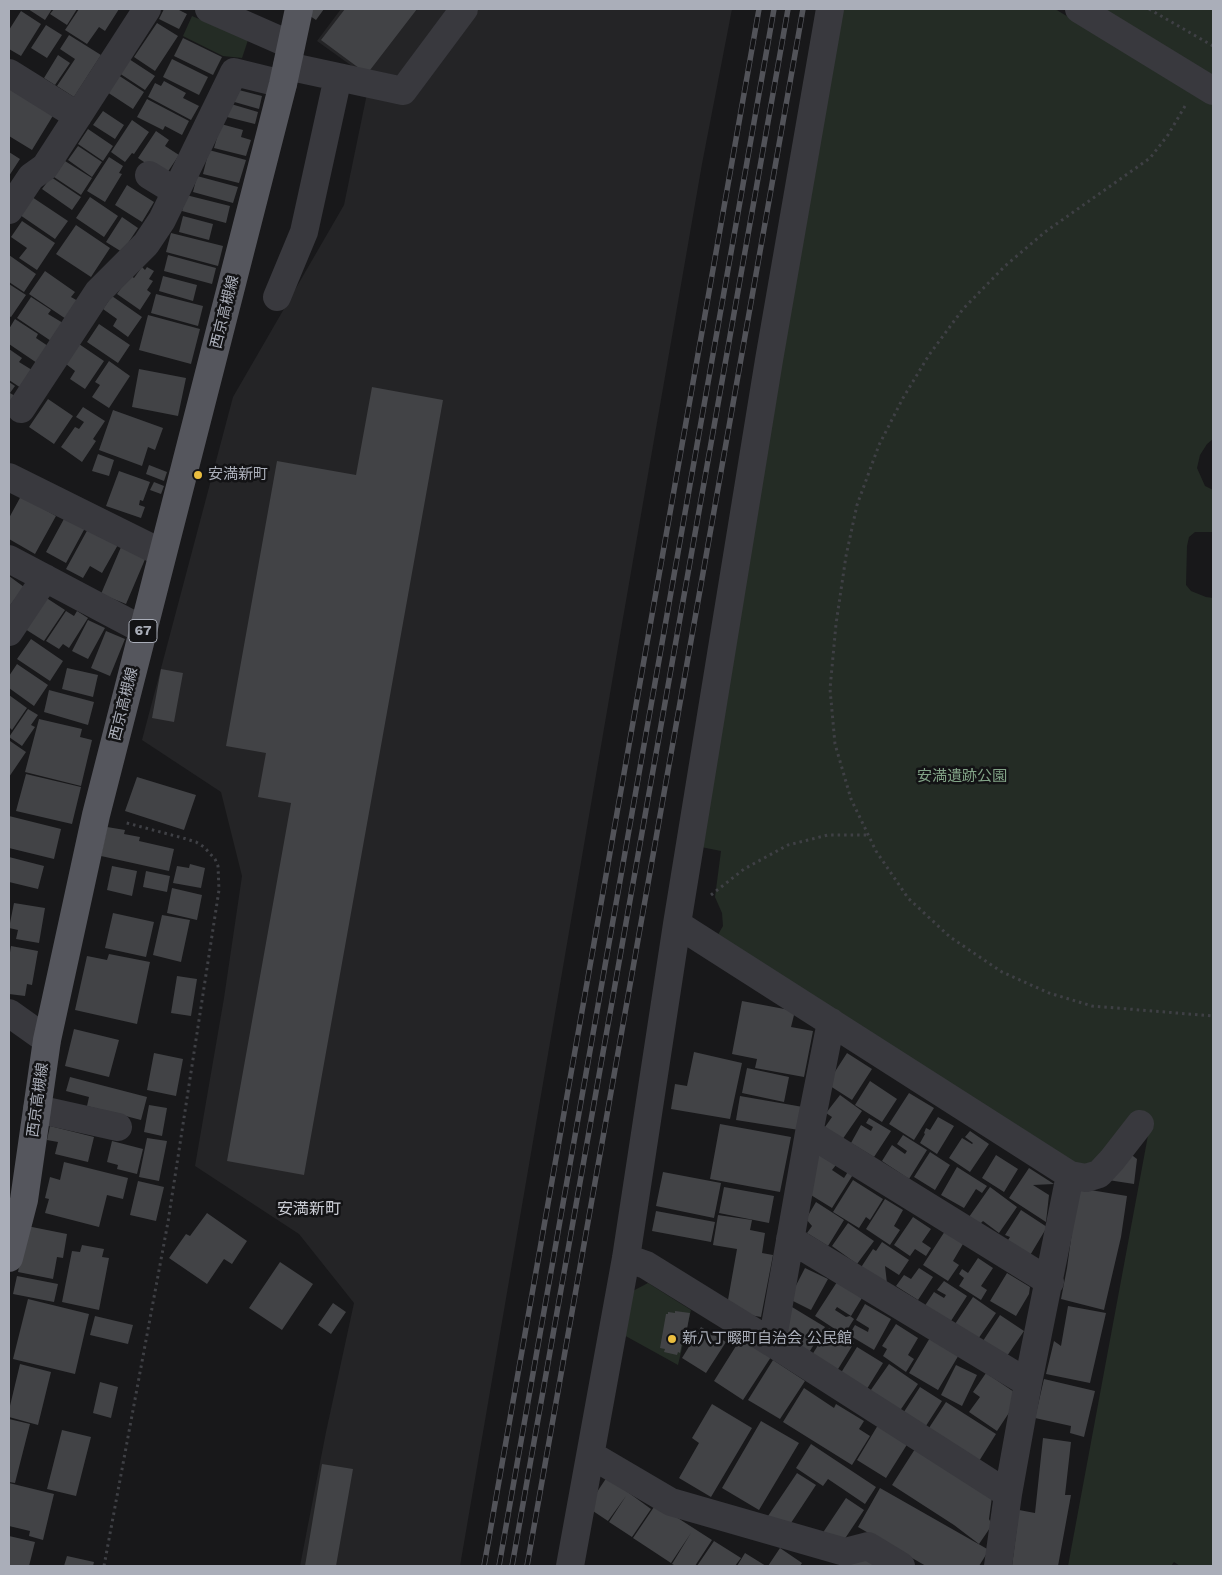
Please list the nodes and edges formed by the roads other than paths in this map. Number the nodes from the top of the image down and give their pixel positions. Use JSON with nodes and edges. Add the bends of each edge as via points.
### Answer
{"nodes":[{"id":1,"x":147,"y":9,"type":"edge"},
{"id":2,"x":209,"y":9,"type":"edge"},
{"id":3,"x":299,"y":9,"type":"edge"},
{"id":4,"x":464,"y":9,"type":"edge"},
{"id":5,"x":830,"y":9,"type":"edge"},
{"id":6,"x":1079,"y":9,"type":"edge"},
{"id":7,"x":287,"y":65,"type":"junction"},
{"id":8,"x":9,"y":72,"type":"edge"},
{"id":9,"x":338,"y":77,"type":"junction"},
{"id":10,"x":1206,"y":87,"type":"edge"},
{"id":11,"x":78,"y":116,"type":"junction"},
{"id":12,"x":149,"y":176,"type":"dead end"},
{"id":13,"x":175,"y":191,"type":"junction"},
{"id":14,"x":9,"y":210,"type":"edge"},
{"id":15,"x":277,"y":297,"type":"dead end"},
{"id":16,"x":21,"y":409,"type":"dead end"},
{"id":17,"x":9,"y":477,"type":"edge"},
{"id":18,"x":162,"y":553,"type":"junction"},
{"id":19,"x":9,"y":559,"type":"edge"},
{"id":20,"x":45,"y":578,"type":"junction"},
{"id":21,"x":143,"y":630,"type":"junction"},
{"id":22,"x":9,"y":632,"type":"edge"},
{"id":23,"x":677,"y":924,"type":"junction"},
{"id":24,"x":9,"y":1013,"type":"edge"},
{"id":25,"x":831,"y":1022,"type":"junction"},
{"id":26,"x":47,"y":1040,"type":"junction"},
{"id":27,"x":37,"y":1109,"type":"junction"},
{"id":28,"x":1140,"y":1124,"type":"dead end"},
{"id":29,"x":118,"y":1127,"type":"dead end"},
{"id":30,"x":809,"y":1133,"type":"junction"},
{"id":31,"x":1070,"y":1175,"type":"junction"},
{"id":32,"x":790,"y":1239,"type":"junction"},
{"id":33,"x":9,"y":1258,"type":"edge"},
{"id":34,"x":626,"y":1258,"type":"junction"},
{"id":35,"x":1050,"y":1282,"type":"junction"},
{"id":36,"x":772,"y":1343,"type":"junction"},
{"id":37,"x":1028,"y":1383,"type":"junction"},
{"id":38,"x":591,"y":1455,"type":"junction"},
{"id":39,"x":1008,"y":1494,"type":"junction"},
{"id":40,"x":570,"y":1566,"type":"edge"},
{"id":41,"x":900,"y":1566,"type":"edge"},
{"id":42,"x":998,"y":1566,"type":"edge"}],
"edges":[{"from":1,"to":11,"type":"street"},
{"from":2,"to":7,"type":"street"},
{"from":3,"to":7,"type":"main road","name":"西京高槻線","number":"67"},
{"from":4,"to":9,"type":"street","via":[[402,91]]},
{"from":5,"to":23,"type":"street"},
{"from":6,"to":10,"type":"street"},
{"from":7,"to":9,"type":"street"},
{"from":7,"to":13,"type":"street","via":[[234,72]]},
{"from":7,"to":18,"type":"main road","name":"西京高槻線","number":"67"},
{"from":8,"to":11,"type":"street"},
{"from":9,"to":15,"type":"street","via":[[304,232]]},
{"from":11,"to":14,"type":"street","via":[[45,167],[31,177]]},
{"from":12,"to":13,"type":"street"},
{"from":13,"to":16,"type":"street","via":[[162,220],[146,244],[98,292]]},
{"from":17,"to":18,"type":"street"},
{"from":18,"to":21,"type":"main road","name":"西京高槻線","number":"67"},
{"from":19,"to":20,"type":"street"},
{"from":20,"to":21,"type":"street"},
{"from":20,"to":22,"type":"street"},
{"from":21,"to":26,"type":"main road","name":"西京高槻線","number":"67","via":[[96,815]]},
{"from":23,"to":25,"type":"street"},
{"from":23,"to":34,"type":"street"},
{"from":24,"to":26,"type":"street"},
{"from":25,"to":30,"type":"street"},
{"from":25,"to":31,"type":"street"},
{"from":26,"to":27,"type":"main road","name":"西京高槻線","number":"67"},
{"from":27,"to":29,"type":"street"},
{"from":27,"to":33,"type":"main road","name":"西京高槻線","number":"67","via":[[24,1200]]},
{"from":28,"to":31,"type":"street","via":[[1099,1174],[1086,1178]]},
{"from":30,"to":32,"type":"street"},
{"from":30,"to":35,"type":"street"},
{"from":31,"to":35,"type":"street"},
{"from":32,"to":36,"type":"street"},
{"from":32,"to":37,"type":"street"},
{"from":34,"to":36,"type":"street","via":[[646,1265]]},
{"from":34,"to":38,"type":"street"},
{"from":35,"to":37,"type":"street"},
{"from":36,"to":39,"type":"street"},
{"from":37,"to":39,"type":"street"},
{"from":38,"to":40,"type":"street"},
{"from":38,"to":41,"type":"street","via":[[671,1502],[845,1552],[868,1546]]},
{"from":39,"to":42,"type":"street"}]}
